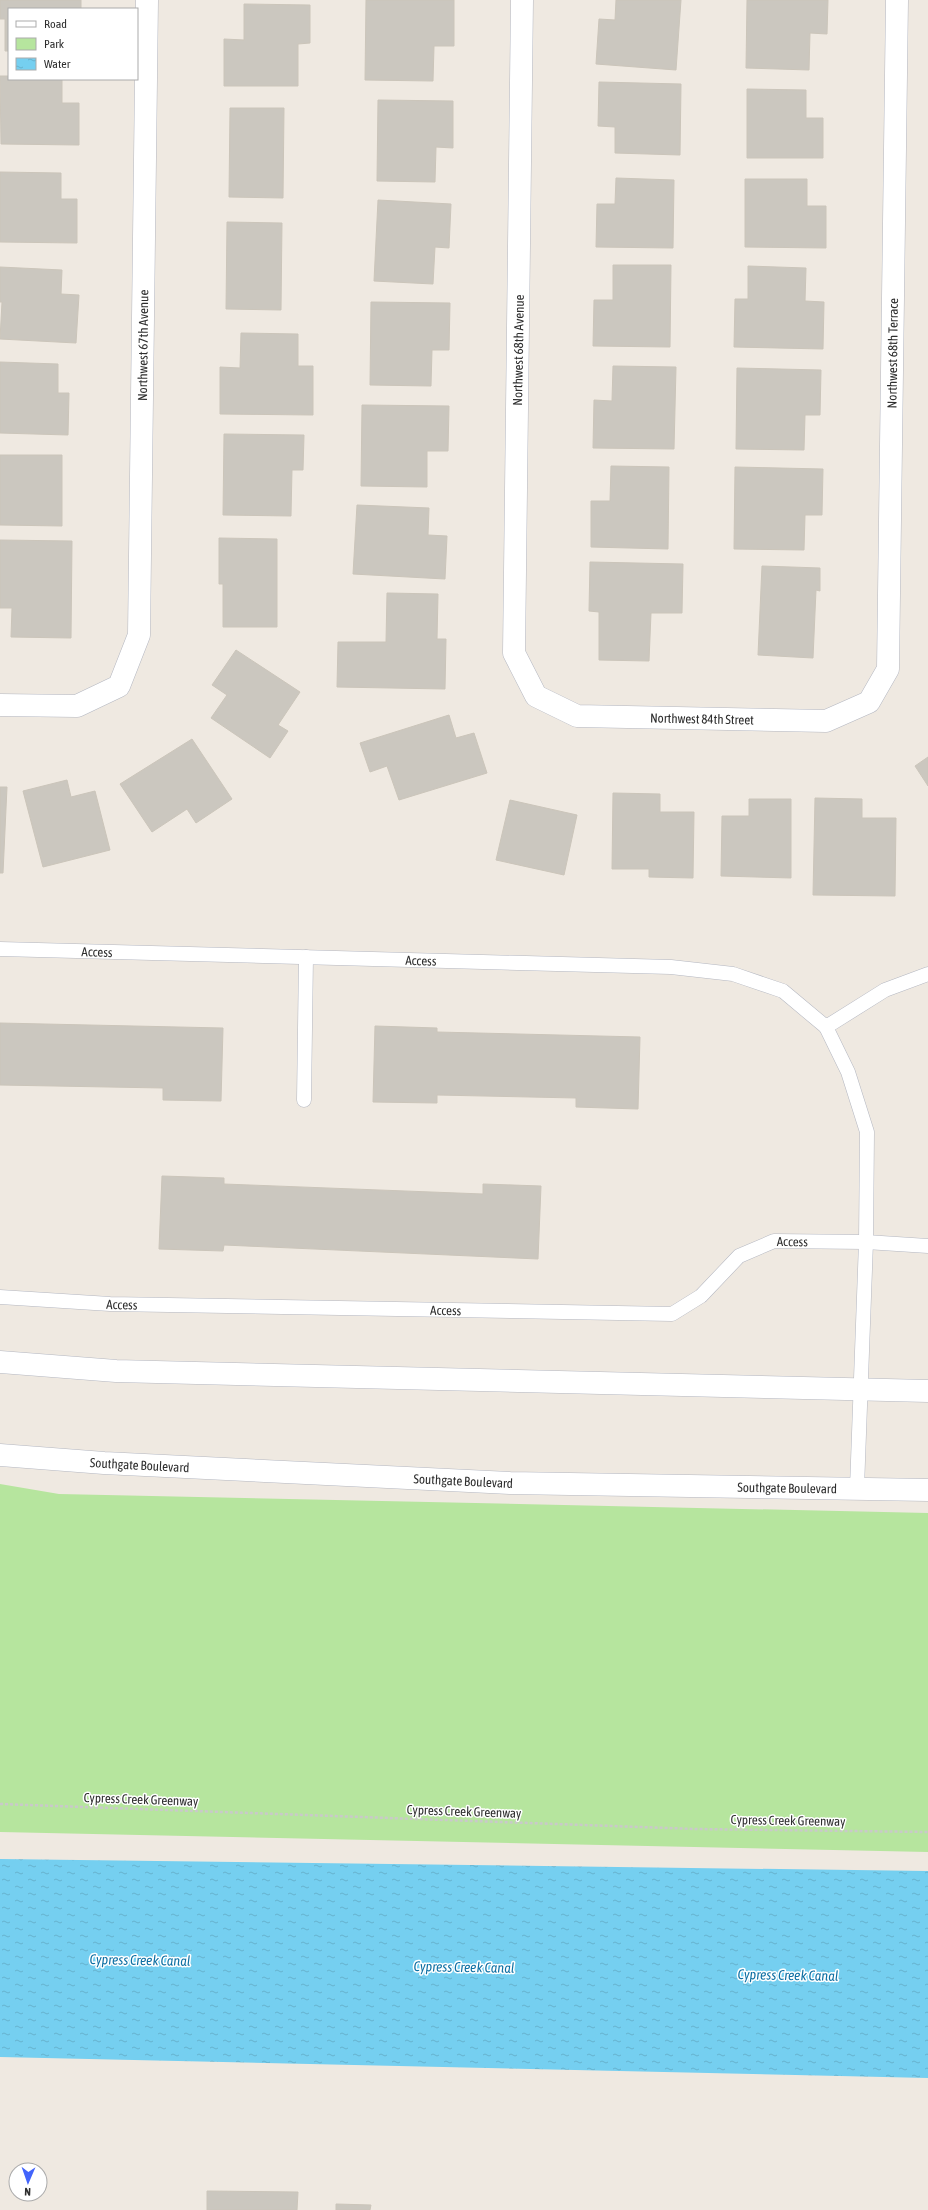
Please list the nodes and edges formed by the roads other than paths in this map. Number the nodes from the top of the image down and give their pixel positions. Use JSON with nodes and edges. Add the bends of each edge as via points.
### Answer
{"nodes":[{"id":1,"x":147,"y":0,"type":"edge"},
{"id":2,"x":522,"y":0,"type":"edge"},
{"id":3,"x":897,"y":0,"type":"edge"},
{"id":4,"x":536,"y":696,"type":"joint"},
{"id":5,"x":869,"y":702,"type":"joint"},
{"id":6,"x":0,"y":705,"type":"edge"},
{"id":7,"x":0,"y":949,"type":"edge"},
{"id":8,"x":306,"y":957,"type":"junction"},
{"id":9,"x":928,"y":974,"type":"edge"},
{"id":10,"x":826,"y":1027,"type":"junction"},
{"id":11,"x":304,"y":1100,"type":"dead end"},
{"id":12,"x":866,"y":1242,"type":"junction"},
{"id":13,"x":928,"y":1246,"type":"edge"},
{"id":14,"x":0,"y":1297,"type":"edge"},
{"id":15,"x":0,"y":1362,"type":"edge"},
{"id":16,"x":860,"y":1390,"type":"junction"},
{"id":17,"x":928,"y":1391,"type":"edge"},
{"id":18,"x":0,"y":1455,"type":"edge"},
{"id":19,"x":857,"y":1488,"type":"junction"},
{"id":20,"x":928,"y":1490,"type":"edge"}],
"edges":[{"from":1,"to":6,"type":"street","name":"Northwest 67th Avenue","via":[[139,635],[119,686],[77,706]]},
{"from":2,"to":4,"type":"street","name":"Northwest 68th Avenue","via":[[514,653]]},
{"from":3,"to":5,"type":"street","name":"Northwest 68th Terrace","via":[[888,669]]},
{"from":4,"to":5,"type":"street","name":"Northwest 84th Street","via":[[577,716],[826,722]]},
{"from":7,"to":8,"type":"lane","name":"Access"},
{"from":8,"to":10,"type":"lane","name":"Access","via":[[670,967],[733,974],[783,991]]},
{"from":8,"to":11,"type":"lane"},
{"from":9,"to":10,"type":"lane","via":[[885,990]]},
{"from":10,"to":12,"type":"lane","name":"Access","via":[[848,1072],[867,1132]]},
{"from":12,"to":13,"type":"lane","name":"Access"},
{"from":12,"to":14,"type":"lane","name":"Access","via":[[774,1241],[739,1256],[701,1296],[672,1314],[110,1304]]},
{"from":12,"to":16,"type":"lane","name":"Access"},
{"from":15,"to":16,"type":"street","via":[[116,1371]]},
{"from":16,"to":17,"type":"street"},
{"from":16,"to":19,"type":"lane","name":"Access"},
{"from":18,"to":19,"type":"street","name":"Southgate Boulevard","via":[[104,1463],[510,1483]]},
{"from":19,"to":20,"type":"street","name":"Southgate Boulevard"}]}
